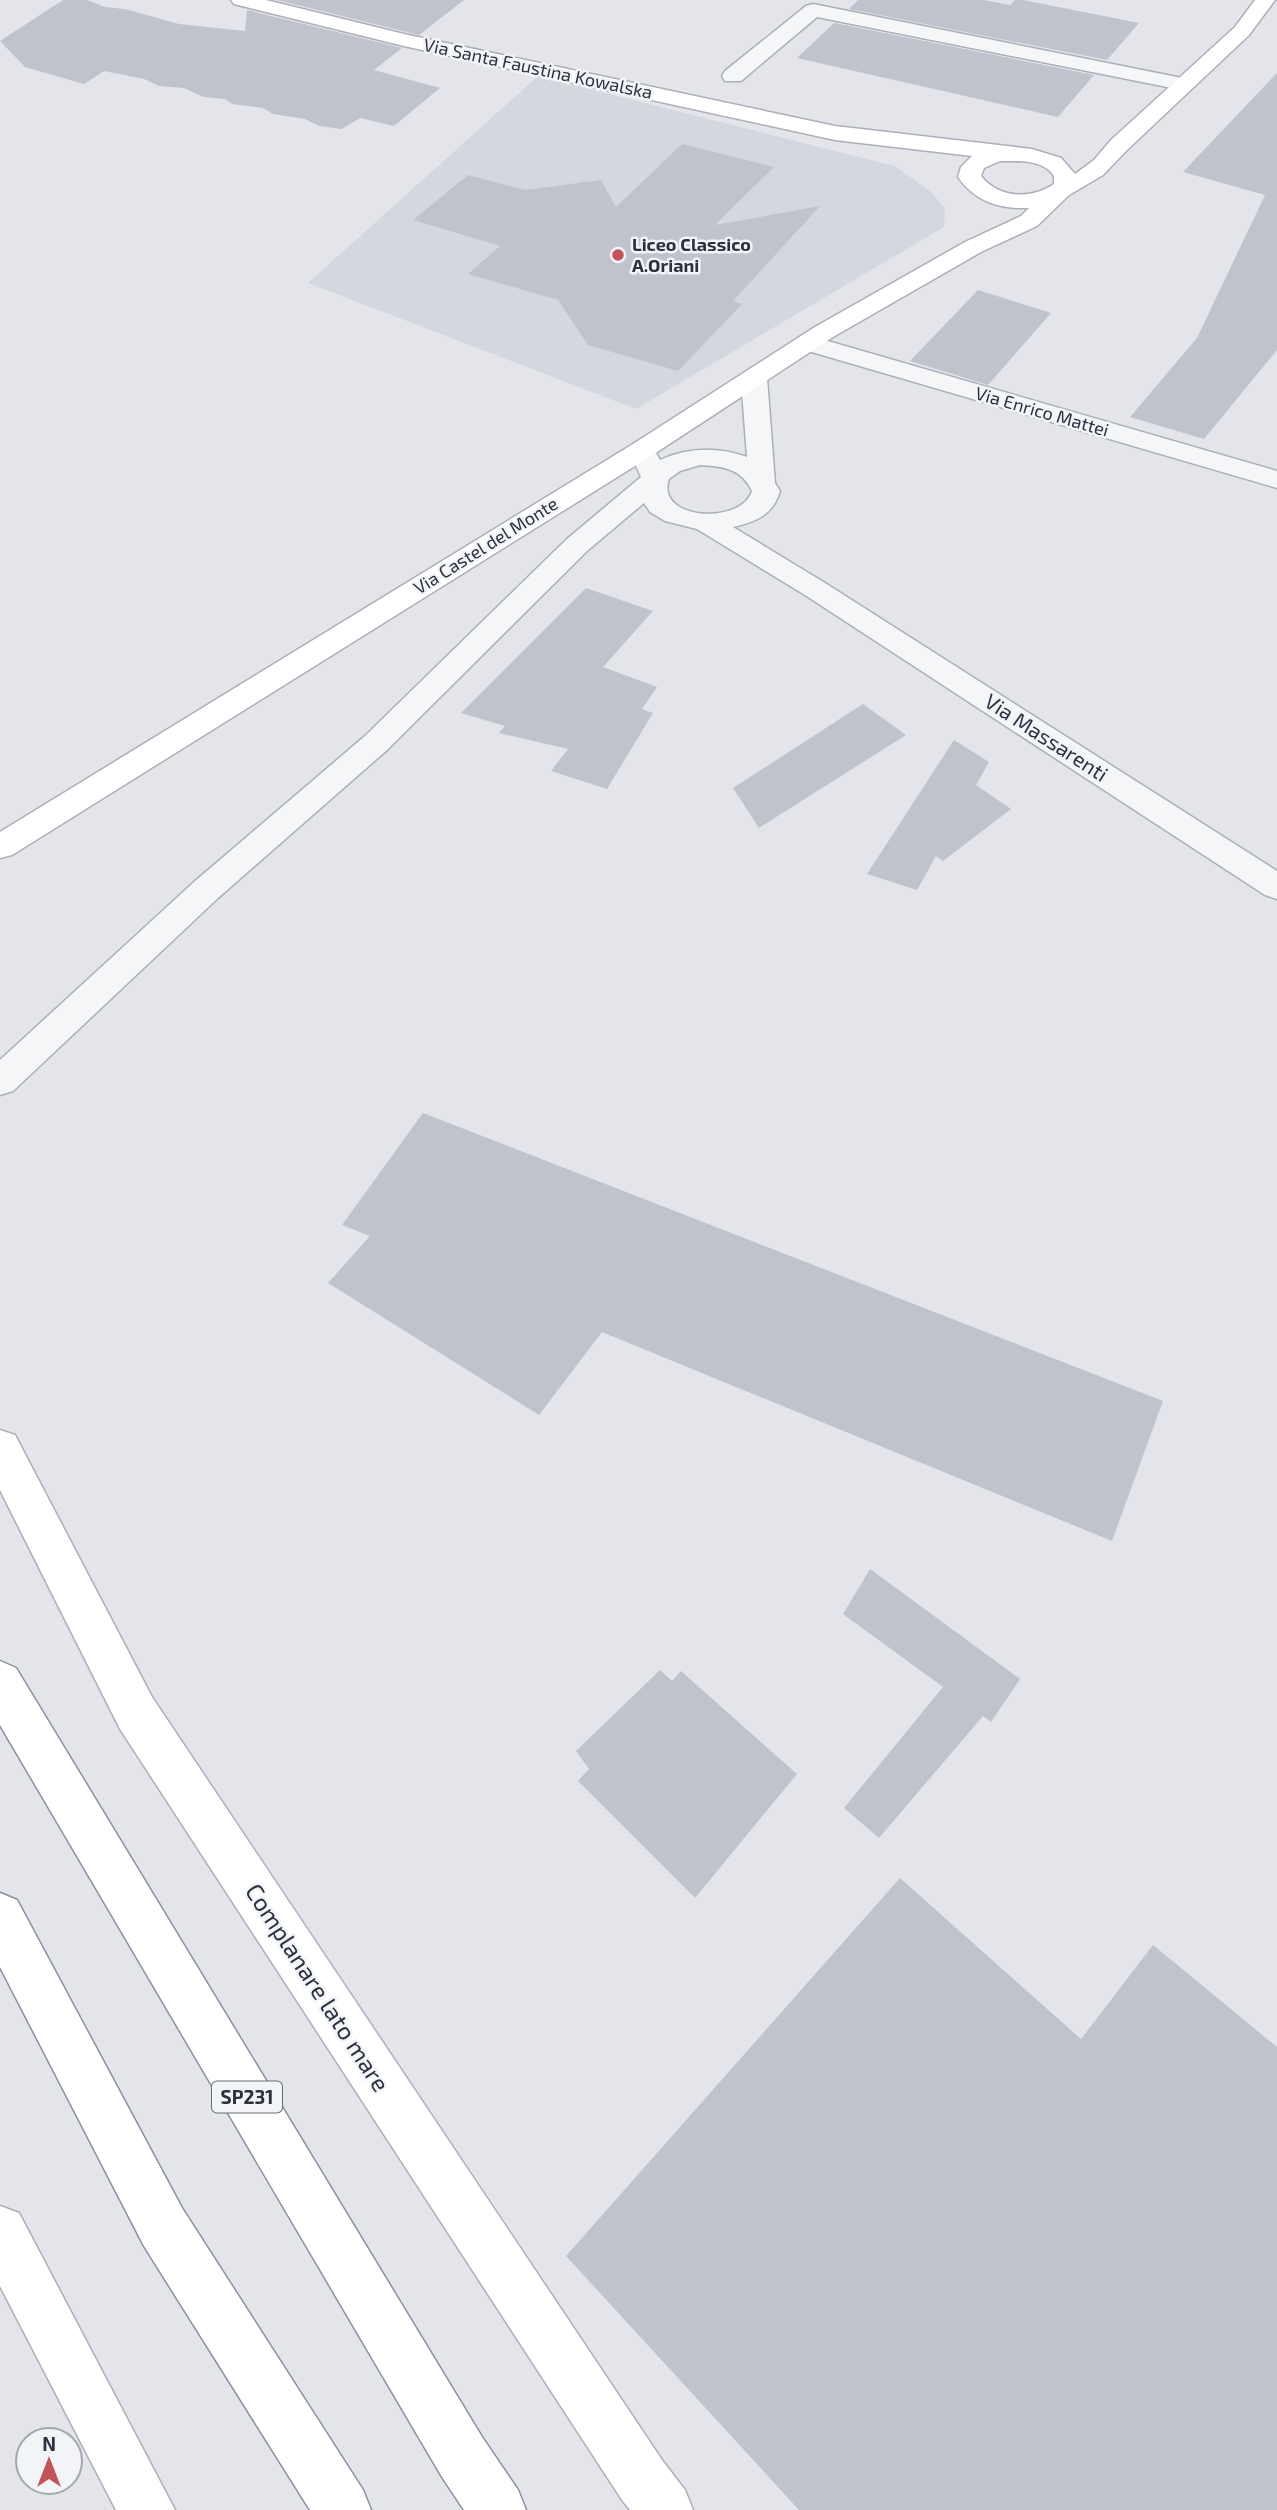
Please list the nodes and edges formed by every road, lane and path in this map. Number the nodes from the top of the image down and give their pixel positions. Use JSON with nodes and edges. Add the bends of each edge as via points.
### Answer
{"nodes":[{"id":1,"x":241,"y":0,"type":"edge"},
{"id":2,"x":1265,"y":0,"type":"edge"},
{"id":3,"x":733,"y":76,"type":"dead end"},
{"id":4,"x":1182,"y":84,"type":"junction"},
{"id":5,"x":835,"y":133,"type":"junction"},
{"id":6,"x":1119,"y":145,"type":"junction"},
{"id":7,"x":1026,"y":155,"type":"junction"},
{"id":8,"x":925,"y":166,"type":"dead end"},
{"id":9,"x":948,"y":176,"type":"dead end"},
{"id":10,"x":1061,"y":190,"type":"junction"},
{"id":11,"x":983,"y":192,"type":"junction"},
{"id":12,"x":973,"y":247,"type":"junction"},
{"id":13,"x":807,"y":343,"type":"junction"},
{"id":14,"x":754,"y":378,"type":"junction"},
{"id":15,"x":642,"y":450,"type":"junction"},
{"id":16,"x":700,"y":457,"type":"junction"},
{"id":17,"x":655,"y":479,"type":"junction"},
{"id":18,"x":1277,"y":480,"type":"edge"},
{"id":19,"x":764,"y":490,"type":"junction"},
{"id":20,"x":707,"y":523,"type":"junction"},
{"id":21,"x":814,"y":589,"type":"junction"},
{"id":22,"x":0,"y":847,"type":"edge"},
{"id":23,"x":1277,"y":887,"type":"edge"},
{"id":24,"x":0,"y":1081,"type":"edge"},
{"id":25,"x":0,"y":1448,"type":"edge"},
{"id":26,"x":0,"y":1682,"type":"edge"},
{"id":27,"x":0,"y":1917,"type":"edge"},
{"id":28,"x":0,"y":2232,"type":"edge"},
{"id":29,"x":147,"y":2510,"type":"edge"},
{"id":30,"x":343,"y":2510,"type":"edge"},
{"id":31,"x":498,"y":2510,"type":"edge"},
{"id":32,"x":665,"y":2510,"type":"edge"}],
"edges":[{"from":1,"to":5,"type":"main road","name":"Via Santa Faustina Kowalska"},
{"from":2,"to":4,"type":"main road","name":"Via Castel del Monte","via":[[1242,31]]},
{"from":3,"to":4,"type":"street","via":[[813,10]]},
{"from":4,"to":6,"type":"main road","name":"Via Castel del Monte"},
{"from":5,"to":7,"type":"main road"},
{"from":5,"to":8,"type":"main road"},
{"from":6,"to":7,"type":"main road","via":[[1080,154]]},
{"from":6,"to":10,"type":"main road","name":"Via Castel del Monte","via":[[1092,175]]},
{"from":7,"to":10,"type":"main road","via":[[1064,172],[1067,180]]},
{"from":7,"to":11,"type":"main road","via":[[987,157],[970,169],[968,177]]},
{"from":9,"to":11,"type":"main road","name":"Via Castel del Monte"},
{"from":10,"to":11,"type":"main road","name":"Via Castel del Monte","via":[[1030,201],[1005,200]]},
{"from":10,"to":12,"type":"main road","name":"Via Castel del Monte","via":[[1029,221]]},
{"from":11,"to":12,"type":"main road","via":[[989,215],[986,231]]},
{"from":12,"to":13,"type":"main road","name":"Via Castel del Monte"},
{"from":13,"to":14,"type":"main road","name":"Via Castel del Monte"},
{"from":13,"to":18,"type":"street","name":"Via Enrico Mattei"},
{"from":14,"to":15,"type":"main road","name":"Via Castel del Monte"},
{"from":14,"to":19,"type":"street"},
{"from":15,"to":16,"type":"street"},
{"from":15,"to":17,"type":"street"},
{"from":15,"to":22,"type":"main road","name":"Via Castel del Monte"},
{"from":16,"to":17,"type":"street","via":[[672,464]]},
{"from":16,"to":19,"type":"street","via":[[745,465]]},
{"from":17,"to":20,"type":"street","via":[[654,499],[662,508],[682,519]]},
{"from":17,"to":24,"type":"street","via":[[578,545],[376,743],[206,890]]},
{"from":19,"to":20,"type":"street","via":[[757,509],[743,517]]},
{"from":19,"to":21,"type":"street","via":[[776,534],[791,562]]},
{"from":20,"to":21,"type":"street","name":"Via Massarenti"},
{"from":21,"to":23,"type":"street","name":"Via Massarenti"},
{"from":25,"to":32,"type":"main road","name":"Complanare lato mare","via":[[136,1713]]},
{"from":26,"to":31,"type":"main road","number":"SP231"},
{"from":27,"to":30,"type":"main road","via":[[163,2227]]},
{"from":28,"to":29,"type":"main road"}]}
